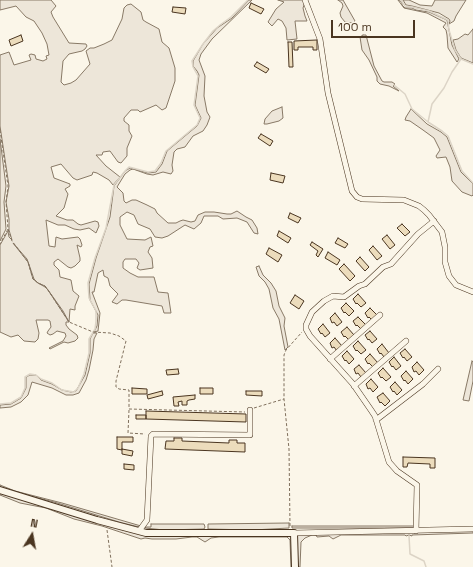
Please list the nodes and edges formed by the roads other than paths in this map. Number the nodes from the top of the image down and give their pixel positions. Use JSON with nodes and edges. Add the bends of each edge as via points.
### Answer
{"nodes":[{"id":1,"x":305,"y":0,"type":"edge"},
{"id":2,"x":434,"y":221,"type":"junction"},
{"id":3,"x":473,"y":292,"type":"edge"},
{"id":4,"x":380,"y":315,"type":"dead end"},
{"id":5,"x":406,"y":341,"type":"dead end"},
{"id":6,"x":330,"y":359,"type":"junction"},
{"id":7,"x":438,"y":369,"type":"dead end"},
{"id":8,"x":354,"y":386,"type":"junction"},
{"id":9,"x":250,"y":410,"type":"road end"},
{"id":10,"x":376,"y":420,"type":"junction"},
{"id":11,"x":0,"y":490,"type":"edge"},
{"id":12,"x":473,"y":529,"type":"edge"},
{"id":13,"x":416,"y":531,"type":"junction"},
{"id":14,"x":139,"y":532,"type":"junction"},
{"id":15,"x":292,"y":533,"type":"junction"},
{"id":16,"x":295,"y":567,"type":"edge"}],
"edges":[{"from":1,"to":2,"type":"street","via":[[320,39],[328,93],[352,191],[362,199],[404,200],[419,206]]},
{"from":2,"to":3,"type":"street","via":[[442,232],[449,276],[456,285]]},
{"from":2,"to":6,"type":"street","via":[[418,234],[391,264],[383,267],[366,284],[344,297],[333,296],[312,312],[306,329]]},
{"from":4,"to":6,"type":"street"},
{"from":5,"to":8,"type":"street"},
{"from":6,"to":8,"type":"street"},
{"from":7,"to":10,"type":"street","via":[[423,384]]},
{"from":8,"to":10,"type":"street"},
{"from":9,"to":14,"type":"street","via":[[250,435],[156,433],[151,436],[147,520]]},
{"from":10,"to":13,"type":"street","via":[[389,462],[417,485]]},
{"from":11,"to":14,"type":"street"},
{"from":12,"to":13,"type":"street"},
{"from":13,"to":15,"type":"street"},
{"from":14,"to":15,"type":"street"},
{"from":15,"to":16,"type":"street"}]}
